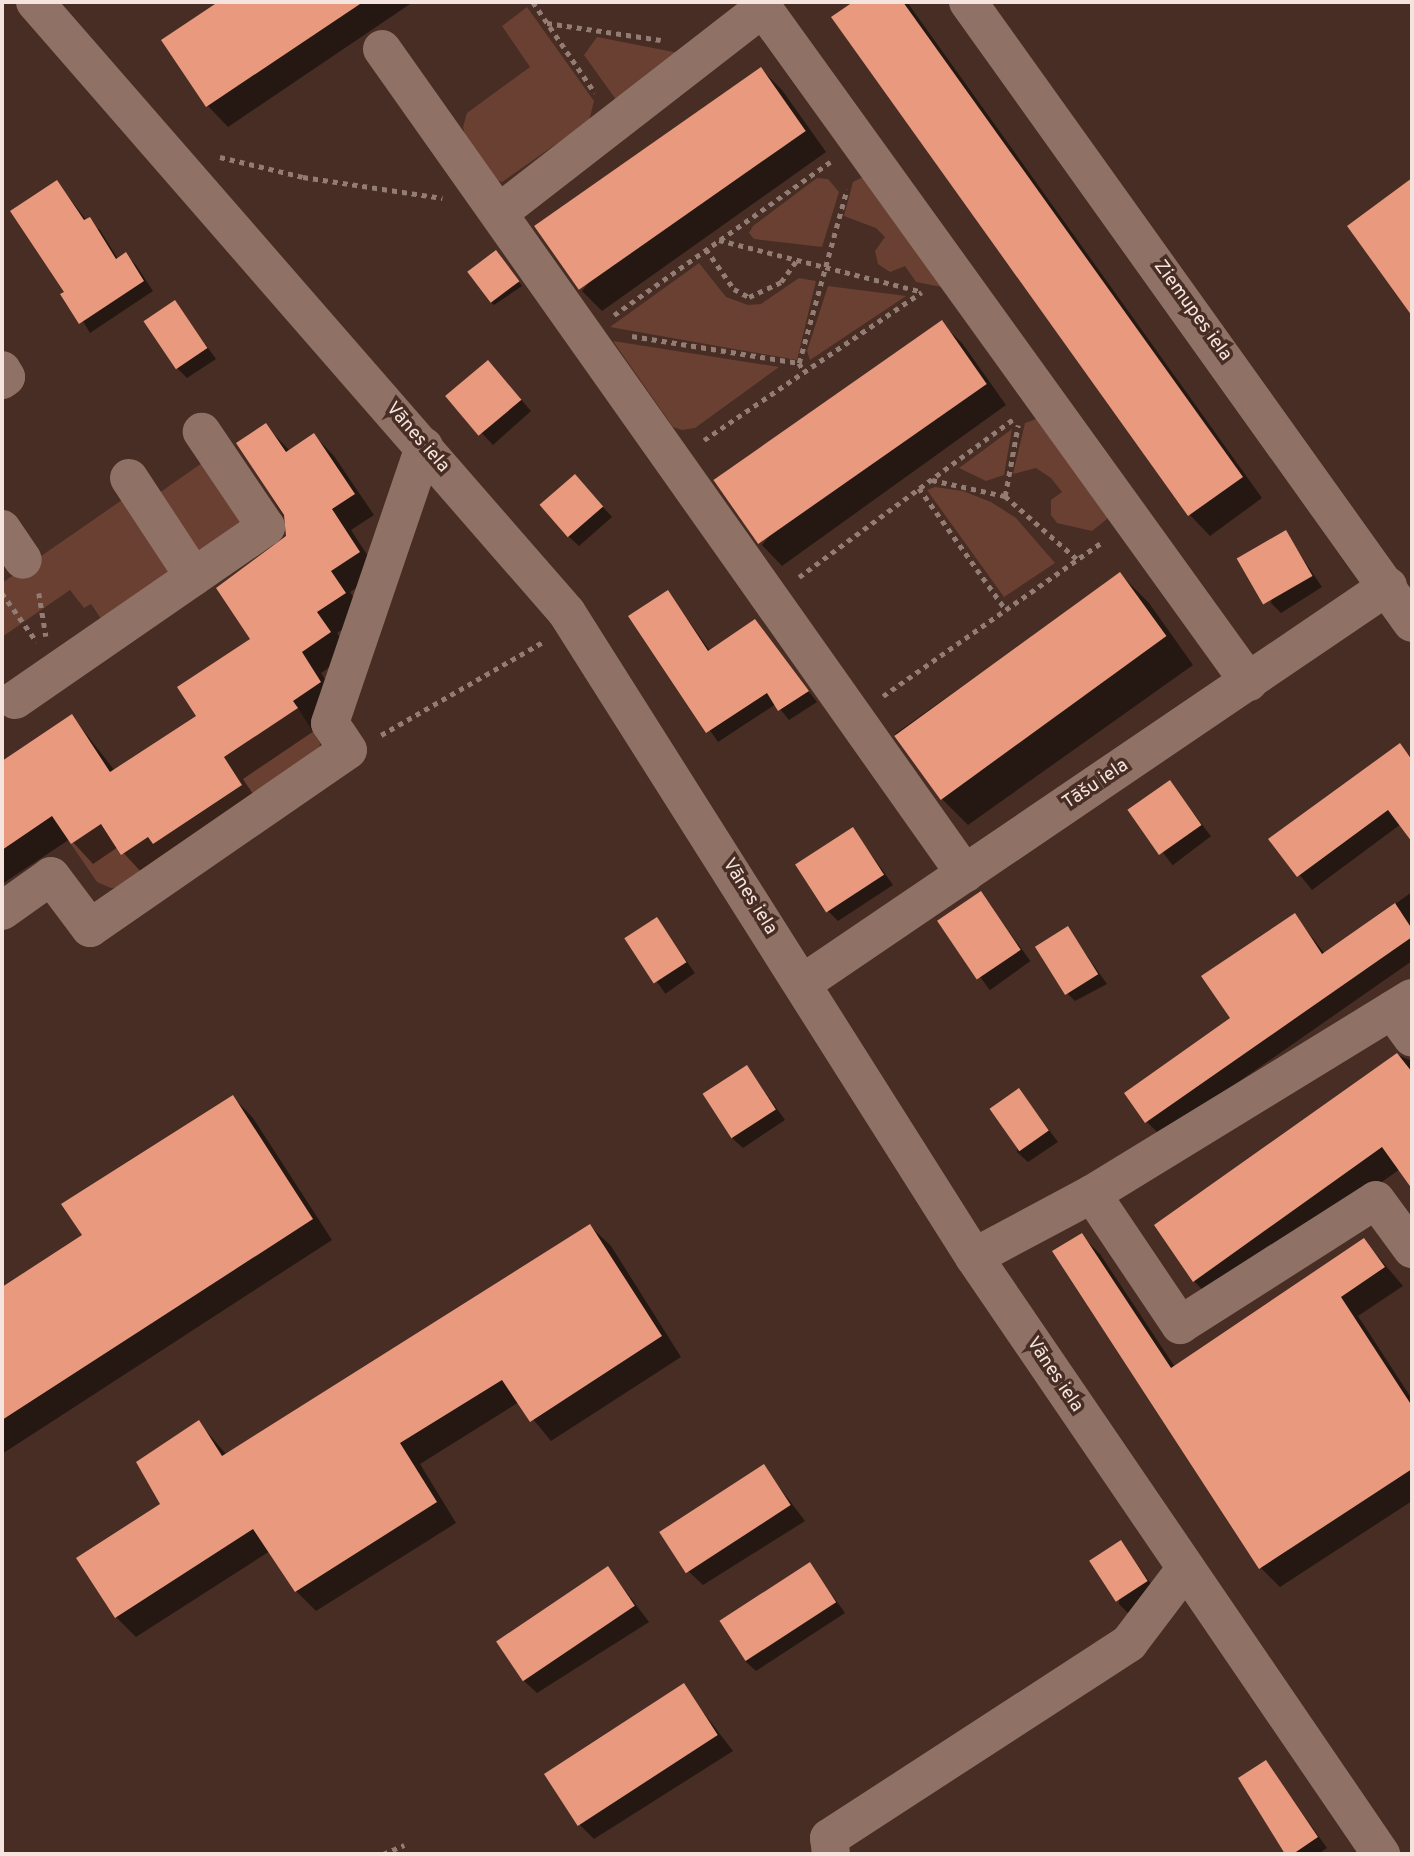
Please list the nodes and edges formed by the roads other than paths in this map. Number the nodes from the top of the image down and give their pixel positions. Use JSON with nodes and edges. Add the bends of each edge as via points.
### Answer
{"nodes":[{"id":1,"x":35,"y":2,"type":"edge"},
{"id":2,"x":968,"y":2,"type":"edge"},
{"id":3,"x":768,"y":5,"type":"edge"},
{"id":4,"x":382,"y":49,"type":"dead end"},
{"id":5,"x":500,"y":212,"type":"junction"},
{"id":6,"x":2,"y":370,"type":"edge"},
{"id":7,"x":2,"y":380,"type":"edge"},
{"id":8,"x":202,"y":432,"type":"dead end"},
{"id":9,"x":424,"y":447,"type":"junction"},
{"id":10,"x":129,"y":478,"type":"dead end"},
{"id":11,"x":194,"y":577,"type":"junction"},
{"id":12,"x":1388,"y":586,"type":"junction"},
{"id":13,"x":1412,"y":623,"type":"edge"},
{"id":14,"x":1248,"y":682,"type":"junction"},
{"id":15,"x":6,"y":696,"type":"edge"},
{"id":16,"x":964,"y":874,"type":"junction"},
{"id":17,"x":2,"y":911,"type":"edge"},
{"id":18,"x":803,"y":983,"type":"junction"},
{"id":19,"x":1405,"y":1015,"type":"edge"},
{"id":20,"x":1092,"y":1194,"type":"junction"},
{"id":21,"x":1412,"y":1250,"type":"edge"},
{"id":22,"x":974,"y":1257,"type":"junction"},
{"id":23,"x":1186,"y":1568,"type":"junction"},
{"id":24,"x":831,"y":1854,"type":"edge"},
{"id":25,"x":1381,"y":1854,"type":"edge"}],
"edges":[{"from":1,"to":9,"type":"street","name":"Vānes iela"},
{"from":2,"to":12,"type":"street","name":"Ziemupes iela"},
{"from":3,"to":5,"type":"street"},
{"from":3,"to":14,"type":"street","via":[[859,141]]},
{"from":4,"to":5,"type":"street"},
{"from":5,"to":16,"type":"street","via":[[590,332],[674,460]]},
{"from":6,"to":7,"type":"street","via":[[6,377]]},
{"from":8,"to":11,"type":"street","via":[[266,527]]},
{"from":9,"to":17,"type":"street","via":[[330,723],[348,750],[90,928],[51,876]]},
{"from":9,"to":18,"type":"street","name":"Vānes iela","via":[[574,623]]},
{"from":10,"to":11,"type":"street"},
{"from":11,"to":15,"type":"street"},
{"from":12,"to":13,"type":"street","name":"Ziemupes iela"},
{"from":12,"to":14,"type":"street","name":"Tāšu iela"},
{"from":14,"to":16,"type":"street","name":"Tāšu iela"},
{"from":16,"to":18,"type":"street","name":"Tāšu iela"},
{"from":18,"to":22,"type":"street","name":"Vānes iela"},
{"from":19,"to":20,"type":"street"},
{"from":20,"to":21,"type":"street","via":[[1180,1325],[1376,1200]]},
{"from":20,"to":22,"type":"street"},
{"from":22,"to":23,"type":"street","name":"Vānes iela"},
{"from":23,"to":24,"type":"street","via":[[1129,1643],[829,1838]]},
{"from":23,"to":25,"type":"street","name":"Vānes iela"}]}
